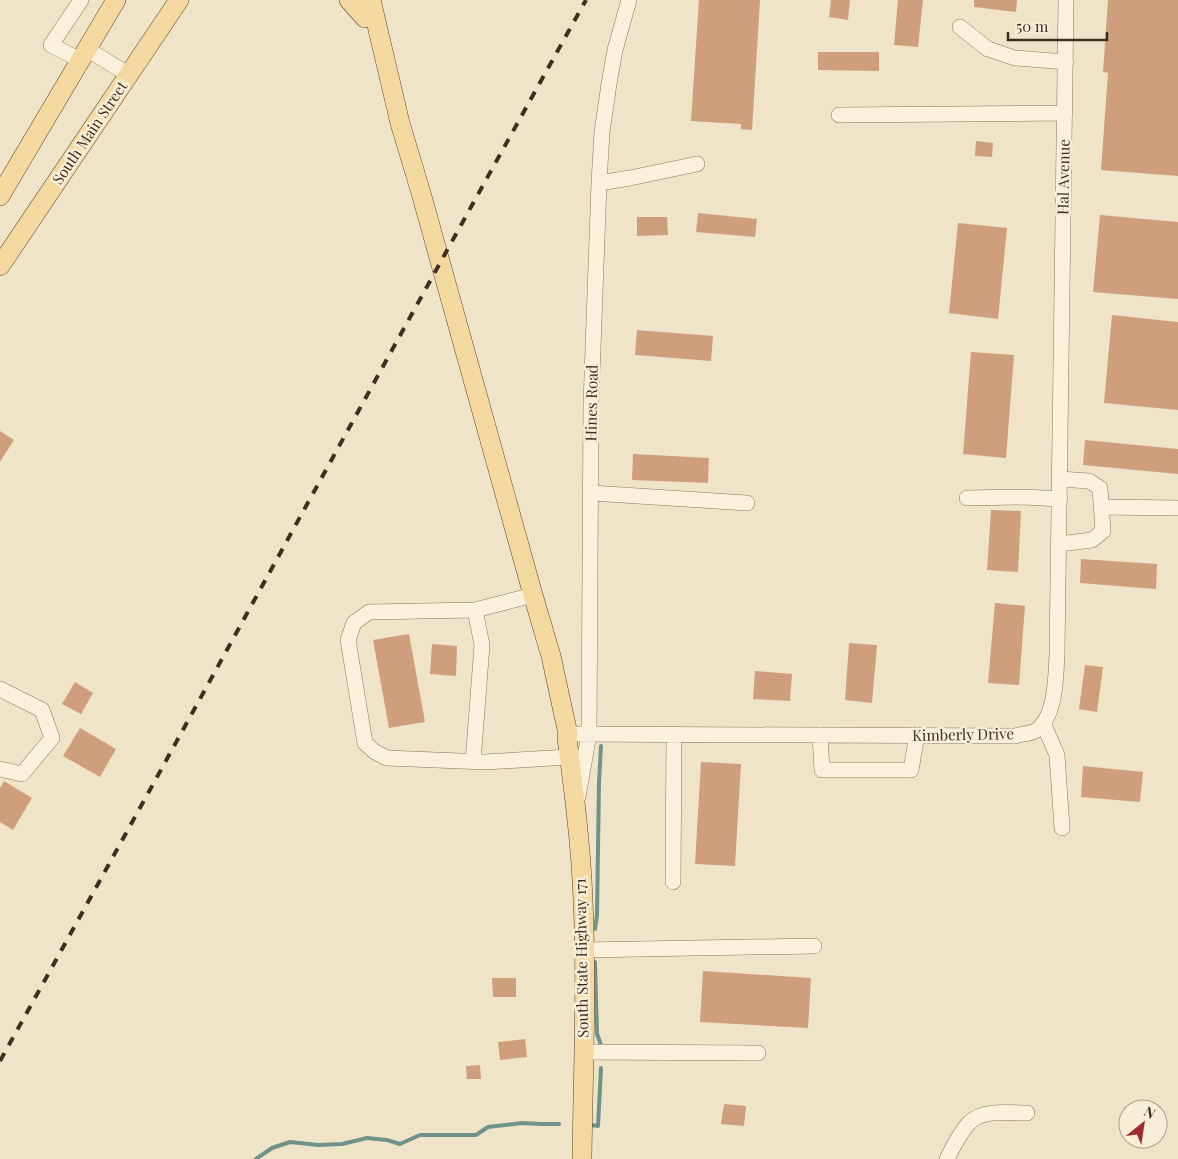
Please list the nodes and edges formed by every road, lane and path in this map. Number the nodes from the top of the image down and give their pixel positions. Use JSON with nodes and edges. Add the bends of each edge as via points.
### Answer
{"nodes":[{"id":1,"x":82,"y":0,"type":"edge"},
{"id":2,"x":116,"y":0,"type":"edge"},
{"id":3,"x":179,"y":0,"type":"edge"},
{"id":4,"x":190,"y":0,"type":"edge"},
{"id":5,"x":348,"y":0,"type":"edge"},
{"id":6,"x":359,"y":0,"type":"edge"},
{"id":7,"x":371,"y":0,"type":"edge"},
{"id":8,"x":628,"y":0,"type":"edge"},
{"id":9,"x":1066,"y":0,"type":"edge"},
{"id":10,"x":365,"y":18,"type":"junction"},
{"id":11,"x":163,"y":24,"type":"junction"},
{"id":12,"x":960,"y":27,"type":"dead end"},
{"id":13,"x":83,"y":54,"type":"junction"},
{"id":14,"x":1066,"y":62,"type":"junction"},
{"id":15,"x":129,"y":75,"type":"junction"},
{"id":16,"x":1065,"y":113,"type":"junction"},
{"id":17,"x":840,"y":115,"type":"dead end"},
{"id":18,"x":400,"y":123,"type":"junction"},
{"id":19,"x":697,"y":164,"type":"dead end"},
{"id":20,"x":599,"y":183,"type":"junction"},
{"id":21,"x":0,"y":196,"type":"edge"},
{"id":22,"x":0,"y":266,"type":"edge"},
{"id":23,"x":1060,"y":479,"type":"junction"},
{"id":24,"x":591,"y":493,"type":"junction"},
{"id":25,"x":967,"y":498,"type":"dead end"},
{"id":26,"x":1060,"y":499,"type":"junction"},
{"id":27,"x":747,"y":503,"type":"dead end"},
{"id":28,"x":1101,"y":507,"type":"junction"},
{"id":29,"x":1178,"y":508,"type":"edge"},
{"id":30,"x":1059,"y":544,"type":"junction"},
{"id":31,"x":532,"y":595,"type":"junction"},
{"id":32,"x":475,"y":610,"type":"junction"},
{"id":33,"x":0,"y":690,"type":"edge"},
{"id":34,"x":1043,"y":723,"type":"junction"},
{"id":35,"x":568,"y":734,"type":"junction"},
{"id":36,"x":589,"y":734,"type":"junction"},
{"id":37,"x":674,"y":734,"type":"junction"},
{"id":38,"x":820,"y":735,"type":"junction"},
{"id":39,"x":918,"y":735,"type":"junction"},
{"id":40,"x":577,"y":757,"type":"junction"},
{"id":41,"x":473,"y":762,"type":"junction"},
{"id":42,"x":0,"y":769,"type":"edge"},
{"id":43,"x":1062,"y":828,"type":"dead end"},
{"id":44,"x":673,"y":882,"type":"dead end"},
{"id":45,"x":814,"y":946,"type":"dead end"},
{"id":46,"x":584,"y":950,"type":"junction"},
{"id":47,"x":583,"y":1052,"type":"junction"},
{"id":48,"x":758,"y":1053,"type":"dead end"},
{"id":49,"x":1027,"y":1113,"type":"dead end"},
{"id":50,"x":582,"y":1159,"type":"edge"},
{"id":51,"x":586,"y":1159,"type":"edge"},
{"id":52,"x":946,"y":1159,"type":"edge"}],
"edges":[{"from":1,"to":13,"type":"street","via":[[51,45]]},
{"from":2,"to":13,"type":"main road"},
{"from":3,"to":11,"type":"main road","name":"South Main Street"},
{"from":4,"to":11,"type":"main road"},
{"from":5,"to":10,"type":"main road"},
{"from":6,"to":10,"type":"main road"},
{"from":7,"to":18,"type":"main road"},
{"from":8,"to":20,"type":"street","name":"Hines Road","via":[[609,84]]},
{"from":9,"to":14,"type":"street","name":"Hal Avenue"},
{"from":10,"to":18,"type":"main road","via":[[383,82]]},
{"from":11,"to":15,"type":"main road","name":"South Main Street"},
{"from":12,"to":14,"type":"street","via":[[988,49],[1015,58]]},
{"from":13,"to":15,"type":"street"},
{"from":13,"to":21,"type":"main road"},
{"from":14,"to":16,"type":"street","name":"Hal Avenue"},
{"from":15,"to":22,"type":"main road","name":"South Main Street"},
{"from":16,"to":17,"type":"street"},
{"from":16,"to":23,"type":"street","name":"Hal Avenue"},
{"from":18,"to":31,"type":"main road","name":"South State Highway 171"},
{"from":19,"to":20,"type":"street"},
{"from":20,"to":24,"type":"street","name":"Hines Road"},
{"from":23,"to":26,"type":"street"},
{"from":23,"to":28,"type":"street","via":[[1089,481],[1100,488]]},
{"from":24,"to":27,"type":"street"},
{"from":24,"to":36,"type":"street","name":"Hines Road"},
{"from":25,"to":26,"type":"street"},
{"from":26,"to":30,"type":"street"},
{"from":28,"to":29,"type":"street"},
{"from":28,"to":30,"type":"street","via":[[1103,531],[1092,540]]},
{"from":30,"to":34,"type":"street","via":[[1054,694]]},
{"from":31,"to":32,"type":"street"},
{"from":31,"to":35,"type":"main road","name":"South State Highway 171","via":[[551,656]]},
{"from":32,"to":41,"type":"street","via":[[482,645]]},
{"from":32,"to":41,"type":"street","via":[[369,612],[354,623],[348,640],[365,743],[387,758]]},
{"from":33,"to":42,"type":"street","via":[[42,710],[52,738],[22,774]]},
{"from":34,"to":39,"type":"street","name":"Kimberly Drive","via":[[1035,731],[1015,736]]},
{"from":34,"to":43,"type":"street","via":[[1057,755]]},
{"from":35,"to":36,"type":"street","name":"Kimberly Drive"},
{"from":35,"to":40,"type":"main road","name":"South State Highway 171"},
{"from":36,"to":37,"type":"street","name":"Kimberly Drive"},
{"from":36,"to":40,"type":"street","name":"Hines Road"},
{"from":37,"to":38,"type":"street","name":"Kimberly Drive"},
{"from":37,"to":44,"type":"street"},
{"from":38,"to":39,"type":"street","name":"Kimberly Drive"},
{"from":38,"to":39,"type":"street","via":[[822,770],[911,770]]},
{"from":40,"to":41,"type":"street"},
{"from":40,"to":46,"type":"main road","name":"South State Highway 171","via":[[576,808]]},
{"from":45,"to":46,"type":"street"},
{"from":46,"to":47,"type":"main road","name":"South State Highway 171"},
{"from":47,"to":48,"type":"street"},
{"from":47,"to":50,"type":"main road","name":"South State Highway 171"},
{"from":49,"to":52,"type":"street","via":[[978,1116],[970,1122]]},
{"from":50,"to":51,"type":"street"}]}
